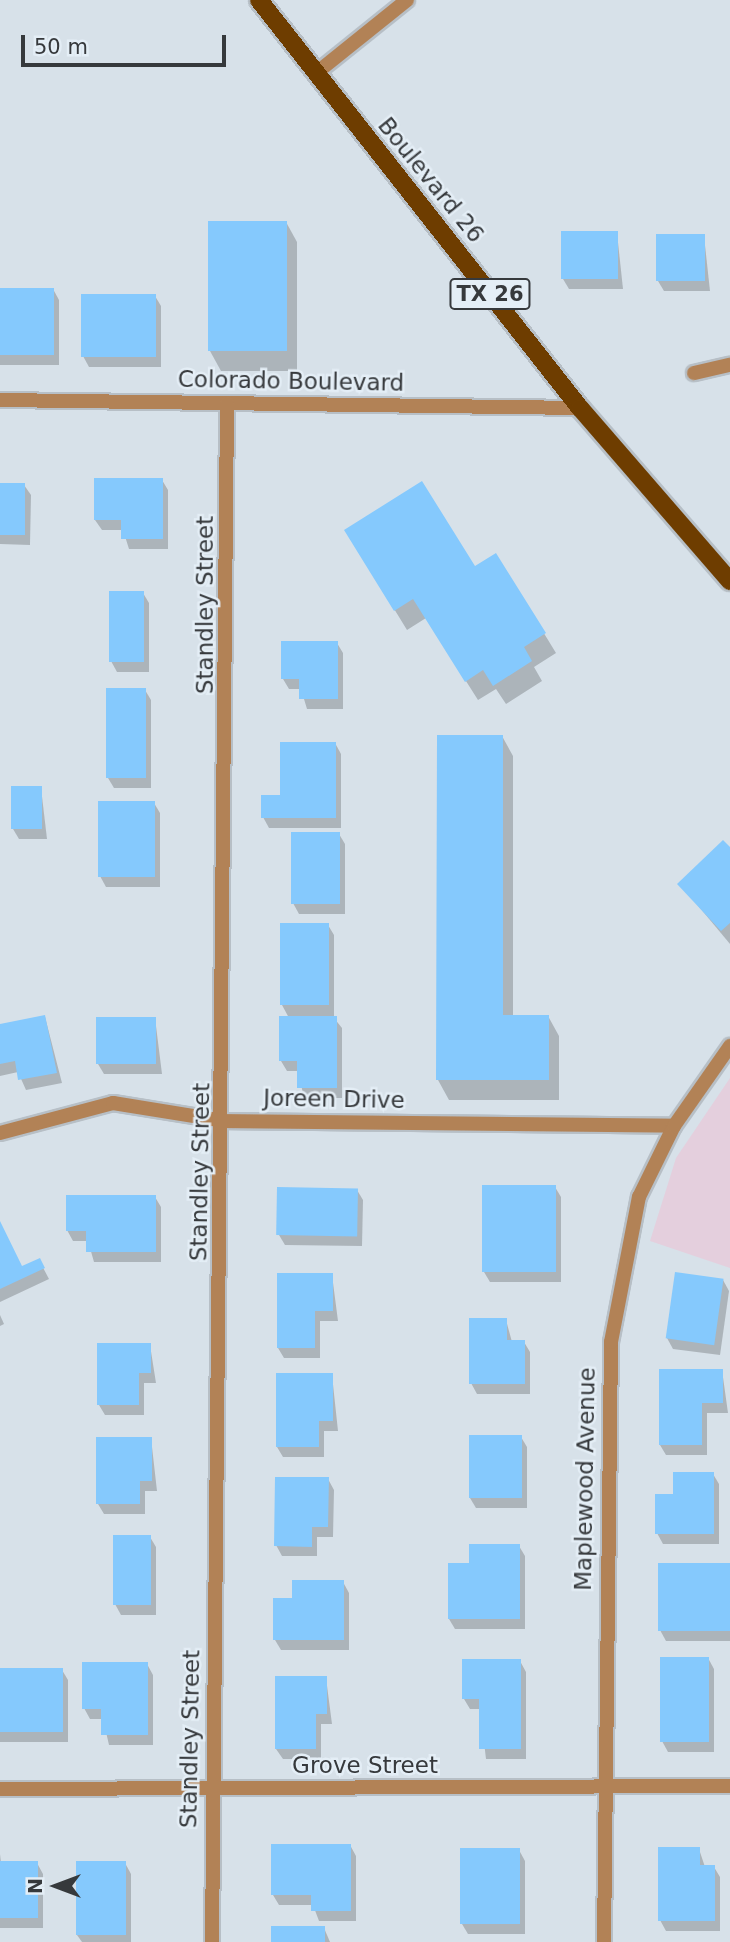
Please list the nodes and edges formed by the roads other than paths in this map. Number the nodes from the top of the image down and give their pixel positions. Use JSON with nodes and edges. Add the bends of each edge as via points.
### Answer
{"nodes":[{"id":1,"x":259,"y":0,"type":"edge"},
{"id":2,"x":407,"y":0,"type":"edge"},
{"id":3,"x":315,"y":74,"type":"junction"},
{"id":4,"x":730,"y":365,"type":"edge"},
{"id":5,"x":694,"y":373,"type":"dead end"},
{"id":6,"x":0,"y":400,"type":"edge"},
{"id":7,"x":227,"y":402,"type":"junction"},
{"id":8,"x":580,"y":408,"type":"junction"},
{"id":9,"x":730,"y":582,"type":"edge"},
{"id":10,"x":730,"y":1046,"type":"edge"},
{"id":11,"x":224,"y":1121,"type":"junction"},
{"id":12,"x":674,"y":1126,"type":"junction"},
{"id":13,"x":0,"y":1133,"type":"edge"},
{"id":14,"x":730,"y":1786,"type":"edge"},
{"id":15,"x":606,"y":1787,"type":"junction"},
{"id":16,"x":211,"y":1788,"type":"junction"},
{"id":17,"x":0,"y":1789,"type":"edge"},
{"id":18,"x":212,"y":1942,"type":"edge"},
{"id":19,"x":604,"y":1942,"type":"edge"}],
"edges":[{"from":1,"to":3,"type":"main road","name":"Boulevard 26","number":"TX 26"},
{"from":2,"to":3,"type":"street"},
{"from":3,"to":8,"type":"main road","name":"Boulevard 26","number":"TX 26"},
{"from":4,"to":5,"type":"street"},
{"from":6,"to":7,"type":"street","name":"Colorado Boulevard"},
{"from":7,"to":8,"type":"street","name":"Colorado Boulevard"},
{"from":7,"to":11,"type":"street","name":"Standley Street"},
{"from":8,"to":9,"type":"main road","name":"Boulevard 26","number":"TX 26"},
{"from":10,"to":12,"type":"street","name":"Maplewood Avenue"},
{"from":11,"to":12,"type":"street","name":"Joreen Drive"},
{"from":11,"to":13,"type":"street","name":"Joreen Drive","via":[[113,1103]]},
{"from":11,"to":16,"type":"street","name":"Standley Street"},
{"from":12,"to":15,"type":"street","name":"Maplewood Avenue","via":[[639,1197],[611,1342]]},
{"from":14,"to":15,"type":"street","name":"Grove Street"},
{"from":15,"to":16,"type":"street","name":"Grove Street"},
{"from":15,"to":19,"type":"street","name":"Maplewood Avenue"},
{"from":16,"to":17,"type":"street","name":"Grove Street"},
{"from":16,"to":18,"type":"street","name":"Standley Street"}]}
